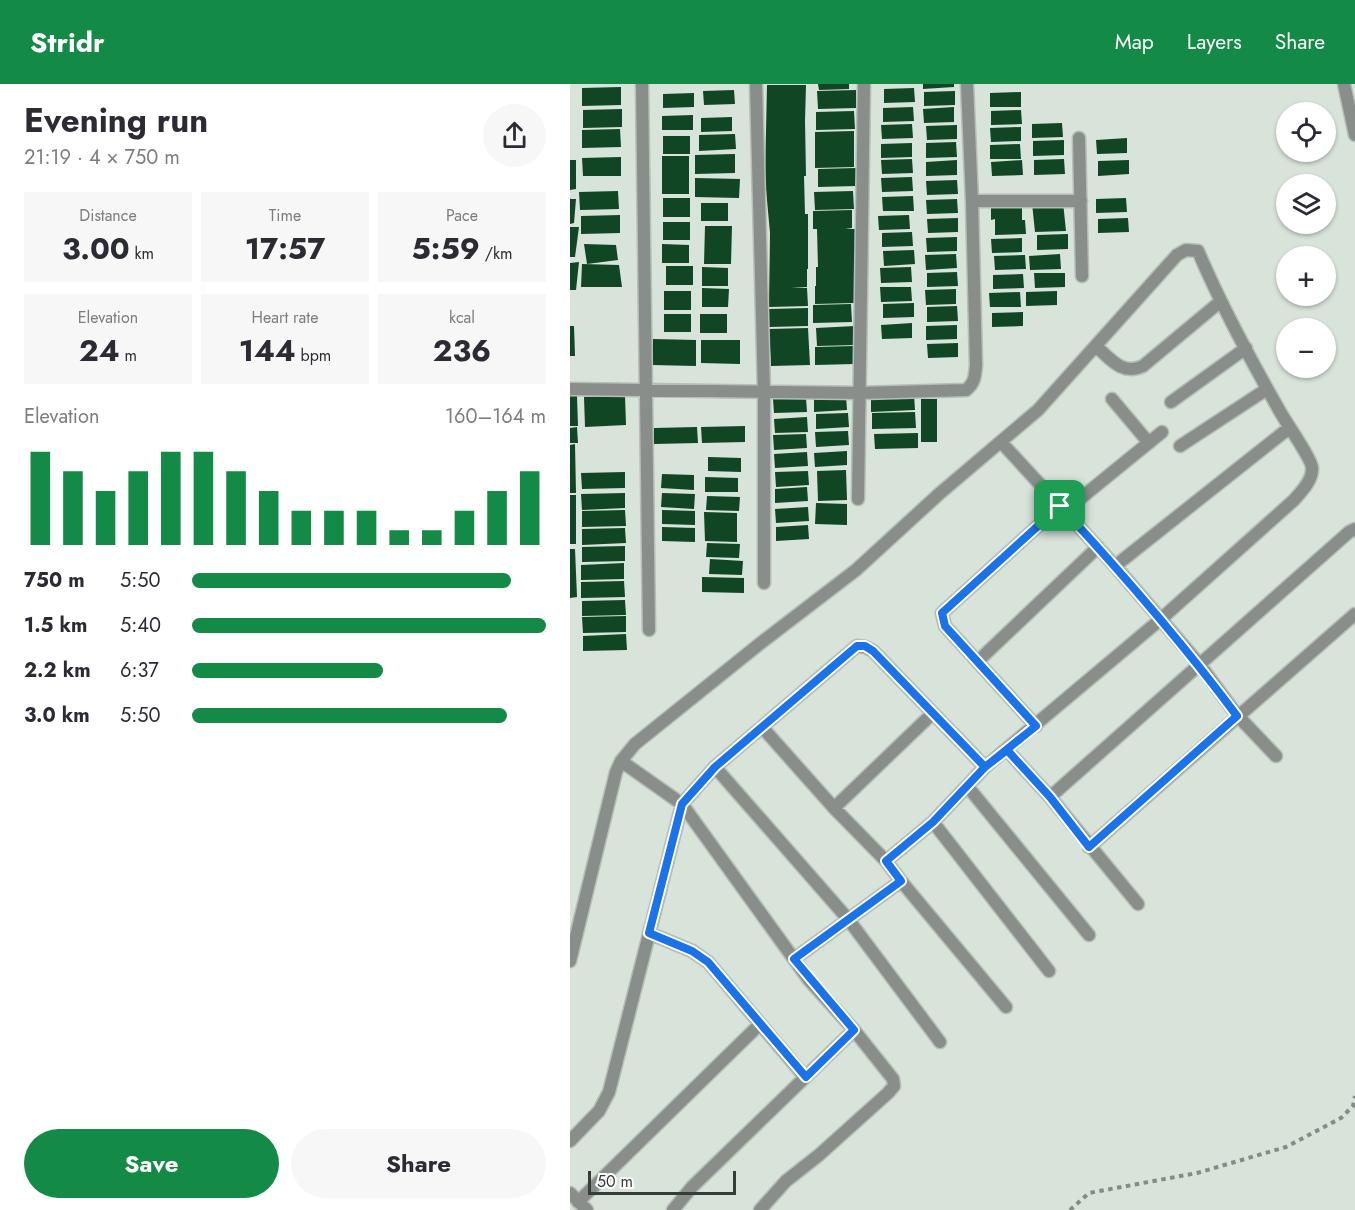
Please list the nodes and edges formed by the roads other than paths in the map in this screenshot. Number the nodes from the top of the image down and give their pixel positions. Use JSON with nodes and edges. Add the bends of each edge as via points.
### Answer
{"nodes":[{"id":1,"x":642,"y":84,"type":"edge"},
{"id":2,"x":756,"y":84,"type":"edge"},
{"id":3,"x":864,"y":84,"type":"edge"},
{"id":4,"x":967,"y":84,"type":"edge"},
{"id":5,"x":1344,"y":84,"type":"edge"},
{"id":6,"x":1355,"y":135,"type":"edge"},
{"id":7,"x":1079,"y":138,"type":"dead end"},
{"id":8,"x":972,"y":201,"type":"junction"},
{"id":9,"x":1081,"y":201,"type":"junction"},
{"id":10,"x":1082,"y":276,"type":"dead end"},
{"id":11,"x":1221,"y":300,"type":"junction"},
{"id":12,"x":1096,"y":346,"type":"junction"},
{"id":13,"x":1246,"y":348,"type":"junction"},
{"id":14,"x":1267,"y":388,"type":"junction"},
{"id":15,"x":570,"y":389,"type":"edge"},
{"id":16,"x":646,"y":389,"type":"junction"},
{"id":17,"x":764,"y":393,"type":"junction"},
{"id":18,"x":860,"y":393,"type":"junction"},
{"id":19,"x":1112,"y":399,"type":"dead end"},
{"id":20,"x":1171,"y":402,"type":"dead end"},
{"id":21,"x":1289,"y":428,"type":"junction"},
{"id":22,"x":1162,"y":432,"type":"dead end"},
{"id":23,"x":1001,"y":442,"type":"junction"},
{"id":24,"x":1149,"y":442,"type":"junction"},
{"id":25,"x":1180,"y":446,"type":"dead end"},
{"id":26,"x":858,"y":499,"type":"dead end"},
{"id":27,"x":1062,"y":509,"type":"junction"},
{"id":28,"x":1355,"y":529,"type":"edge"},
{"id":29,"x":1098,"y":547,"type":"junction"},
{"id":30,"x":1115,"y":566,"type":"junction"},
{"id":31,"x":764,"y":582,"type":"dead end"},
{"id":32,"x":1355,"y":614,"type":"edge"},
{"id":33,"x":1161,"y":619,"type":"junction"},
{"id":34,"x":649,"y":630,"type":"dead end"},
{"id":35,"x":978,"y":661,"type":"junction"},
{"id":36,"x":1200,"y":666,"type":"junction"},
{"id":37,"x":933,"y":713,"type":"junction"},
{"id":38,"x":1237,"y":716,"type":"junction"},
{"id":39,"x":1036,"y":726,"type":"junction"},
{"id":40,"x":762,"y":727,"type":"junction"},
{"id":41,"x":1007,"y":750,"type":"junction"},
{"id":42,"x":1276,"y":756,"type":"dead end"},
{"id":43,"x":621,"y":761,"type":"junction"},
{"id":44,"x":715,"y":767,"type":"junction"},
{"id":45,"x":985,"y":767,"type":"junction"},
{"id":46,"x":968,"y":787,"type":"junction"},
{"id":47,"x":1050,"y":797,"type":"junction"},
{"id":48,"x":682,"y":804,"type":"junction"},
{"id":49,"x":834,"y":808,"type":"junction"},
{"id":50,"x":933,"y":822,"type":"junction"},
{"id":51,"x":1089,"y":847,"type":"junction"},
{"id":52,"x":886,"y":861,"type":"junction"},
{"id":53,"x":901,"y":881,"type":"junction"},
{"id":54,"x":1138,"y":904,"type":"dead end"},
{"id":55,"x":848,"y":919,"type":"junction"},
{"id":56,"x":649,"y":933,"type":"junction"},
{"id":57,"x":1089,"y":935,"type":"dead end"},
{"id":58,"x":794,"y":959,"type":"junction"},
{"id":59,"x":570,"y":960,"type":"edge"},
{"id":60,"x":1049,"y":971,"type":"dead end"},
{"id":61,"x":1006,"y":1007,"type":"dead end"},
{"id":62,"x":760,"y":1024,"type":"junction"},
{"id":63,"x":854,"y":1030,"type":"junction"},
{"id":64,"x":940,"y":1042,"type":"dead end"},
{"id":65,"x":806,"y":1077,"type":"junction"},
{"id":66,"x":570,"y":1141,"type":"edge"},
{"id":67,"x":578,"y":1202,"type":"edge"},
{"id":68,"x":674,"y":1210,"type":"edge"},
{"id":69,"x":760,"y":1210,"type":"edge"}],
"edges":[{"from":1,"to":16,"type":"street"},
{"from":2,"to":17,"type":"street"},
{"from":3,"to":18,"type":"street"},
{"from":4,"to":8,"type":"street"},
{"from":5,"to":6,"type":"street"},
{"from":7,"to":9,"type":"street"},
{"from":8,"to":9,"type":"street"},
{"from":8,"to":18,"type":"street","via":[[975,378],[966,390]]},
{"from":9,"to":10,"type":"street"},
{"from":11,"to":12,"type":"street","via":[[1135,369],[1121,368]]},
{"from":11,"to":12,"type":"street","via":[[1198,251],[1186,250],[1177,255]]},
{"from":11,"to":13,"type":"street"},
{"from":12,"to":23,"type":"street","via":[[1038,410]]},
{"from":13,"to":14,"type":"street"},
{"from":13,"to":20,"type":"street"},
{"from":14,"to":21,"type":"street"},
{"from":14,"to":25,"type":"street"},
{"from":15,"to":16,"type":"street"},
{"from":16,"to":17,"type":"street"},
{"from":16,"to":34,"type":"street"},
{"from":17,"to":18,"type":"street"},
{"from":17,"to":31,"type":"street"},
{"from":18,"to":26,"type":"street"},
{"from":19,"to":24,"type":"street"},
{"from":21,"to":30,"type":"street"},
{"from":21,"to":33,"type":"street","via":[[1312,468],[1310,479],[1294,500]]},
{"from":22,"to":24,"type":"street"},
{"from":23,"to":27,"type":"street"},
{"from":23,"to":43,"type":"street","via":[[856,570],[643,737]]},
{"from":24,"to":27,"type":"street"},
{"from":27,"to":29,"type":"street"},
{"from":27,"to":35,"type":"street","via":[[942,613],[945,626]]},
{"from":28,"to":36,"type":"street"},
{"from":29,"to":30,"type":"street"},
{"from":29,"to":35,"type":"street"},
{"from":30,"to":33,"type":"street"},
{"from":32,"to":38,"type":"street"},
{"from":33,"to":36,"type":"street"},
{"from":33,"to":39,"type":"street"},
{"from":35,"to":39,"type":"street"},
{"from":36,"to":38,"type":"street"},
{"from":36,"to":47,"type":"street"},
{"from":37,"to":40,"type":"street","via":[[873,651],[857,646]]},
{"from":37,"to":45,"type":"street"},
{"from":37,"to":49,"type":"street"},
{"from":38,"to":42,"type":"street"},
{"from":38,"to":51,"type":"street"},
{"from":39,"to":41,"type":"street"},
{"from":40,"to":44,"type":"street"},
{"from":40,"to":49,"type":"street"},
{"from":41,"to":45,"type":"street"},
{"from":41,"to":47,"type":"street"},
{"from":43,"to":48,"type":"street"},
{"from":43,"to":59,"type":"street"},
{"from":44,"to":48,"type":"street"},
{"from":44,"to":55,"type":"street"},
{"from":45,"to":46,"type":"street"},
{"from":46,"to":50,"type":"street"},
{"from":46,"to":57,"type":"street"},
{"from":47,"to":51,"type":"street"},
{"from":48,"to":56,"type":"street"},
{"from":48,"to":58,"type":"street"},
{"from":49,"to":52,"type":"street"},
{"from":50,"to":52,"type":"street"},
{"from":50,"to":60,"type":"street"},
{"from":51,"to":54,"type":"street"},
{"from":52,"to":53,"type":"street"},
{"from":53,"to":55,"type":"street"},
{"from":53,"to":61,"type":"street"},
{"from":55,"to":58,"type":"street"},
{"from":55,"to":64,"type":"street"},
{"from":56,"to":62,"type":"street","via":[[708,962]]},
{"from":56,"to":66,"type":"street","via":[[609,1092],[599,1111]]},
{"from":58,"to":63,"type":"street"},
{"from":62,"to":65,"type":"street"},
{"from":62,"to":67,"type":"street"},
{"from":63,"to":65,"type":"street"},
{"from":63,"to":69,"type":"street","via":[[889,1072],[892,1089],[786,1181]]},
{"from":65,"to":68,"type":"street","via":[[692,1187]]}]}
